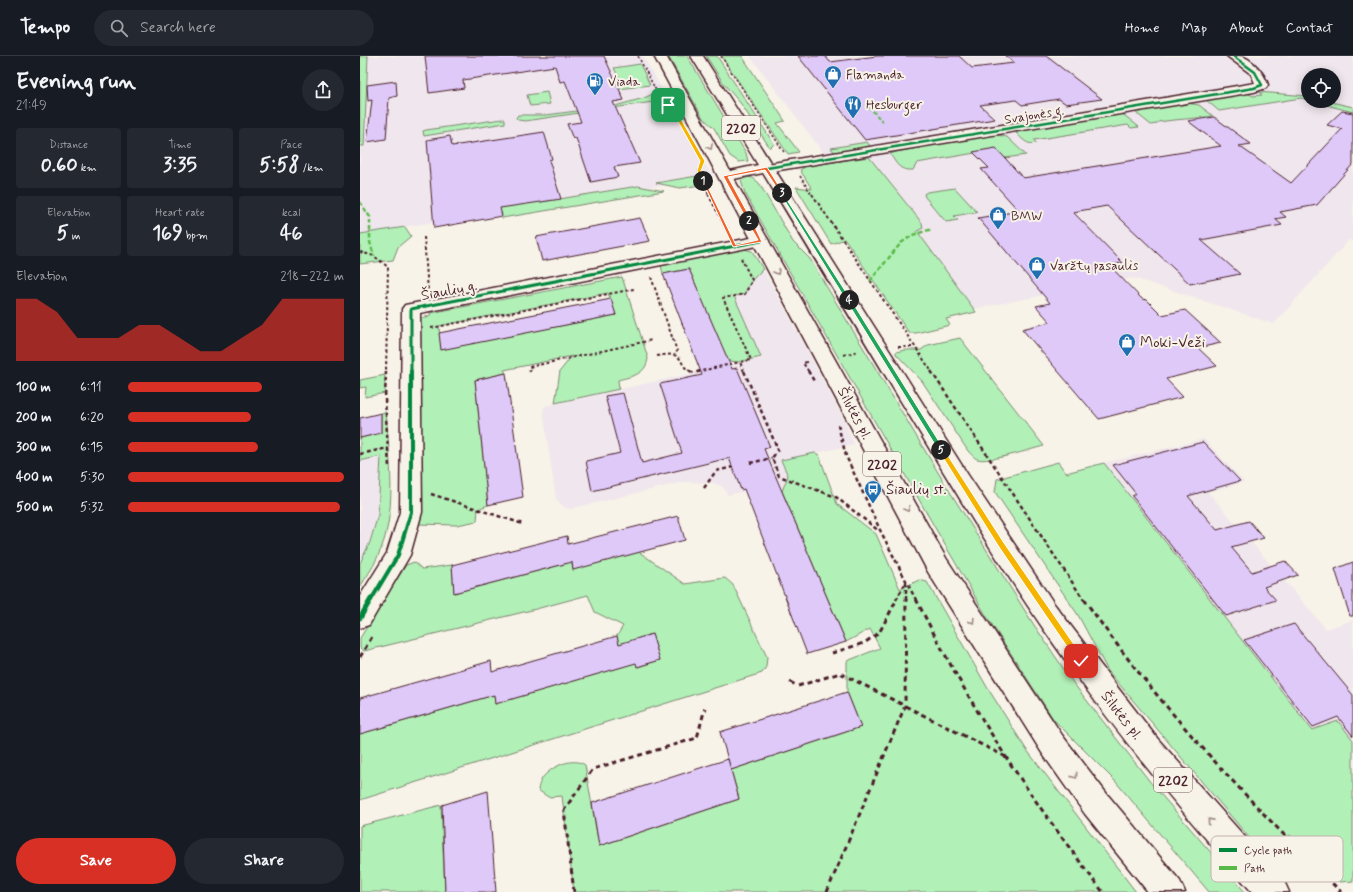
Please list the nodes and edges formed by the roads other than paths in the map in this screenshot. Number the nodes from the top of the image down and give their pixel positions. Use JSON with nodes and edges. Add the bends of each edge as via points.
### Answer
{"nodes":[{"id":1,"x":660,"y":56,"type":"edge"},
{"id":2,"x":696,"y":56,"type":"edge"},
{"id":3,"x":1233,"y":56,"type":"edge"},
{"id":4,"x":779,"y":166,"type":"junction"},
{"id":5,"x":725,"y":176,"type":"junction"},
{"id":6,"x":760,"y":241,"type":"junction"},
{"id":7,"x":360,"y":618,"type":"edge"},
{"id":8,"x":1223,"y":836,"type":"edge"},
{"id":9,"x":1264,"y":882,"type":"edge"},
{"id":10,"x":1169,"y":892,"type":"edge"},
{"id":11,"x":1273,"y":892,"type":"edge"}],
"edges":[{"from":1,"to":5,"type":"main road","name":"Šilutės pl.","number":"2202","one_way":true},
{"from":2,"to":4,"type":"main road","name":"Šilutės pl.","number":"2202"},
{"from":3,"to":4,"type":"main road","name":"Svajonės g.","via":[[1256,72],[1262,85]]},
{"from":4,"to":5,"type":"main road"},
{"from":8,"to":4,"type":"main road","name":"Šilutės pl.","number":"2202","one_way":true,"via":[[1162,767],[1060,632],[961,482]]},
{"from":5,"to":6,"type":"main road","name":"Šilutės pl.","number":"2202"},
{"from":6,"to":7,"type":"main road","name":"Šiaulių g.","via":[[411,309],[411,512],[398,555]]},
{"from":6,"to":10,"type":"main road","name":"Šilutės pl.","number":"2202","one_way":true,"via":[[937,565],[1052,744],[1096,804]]},
{"from":11,"to":9,"type":"main road","name":"Šilutės pl.","number":"2202","one_way":true}]}
